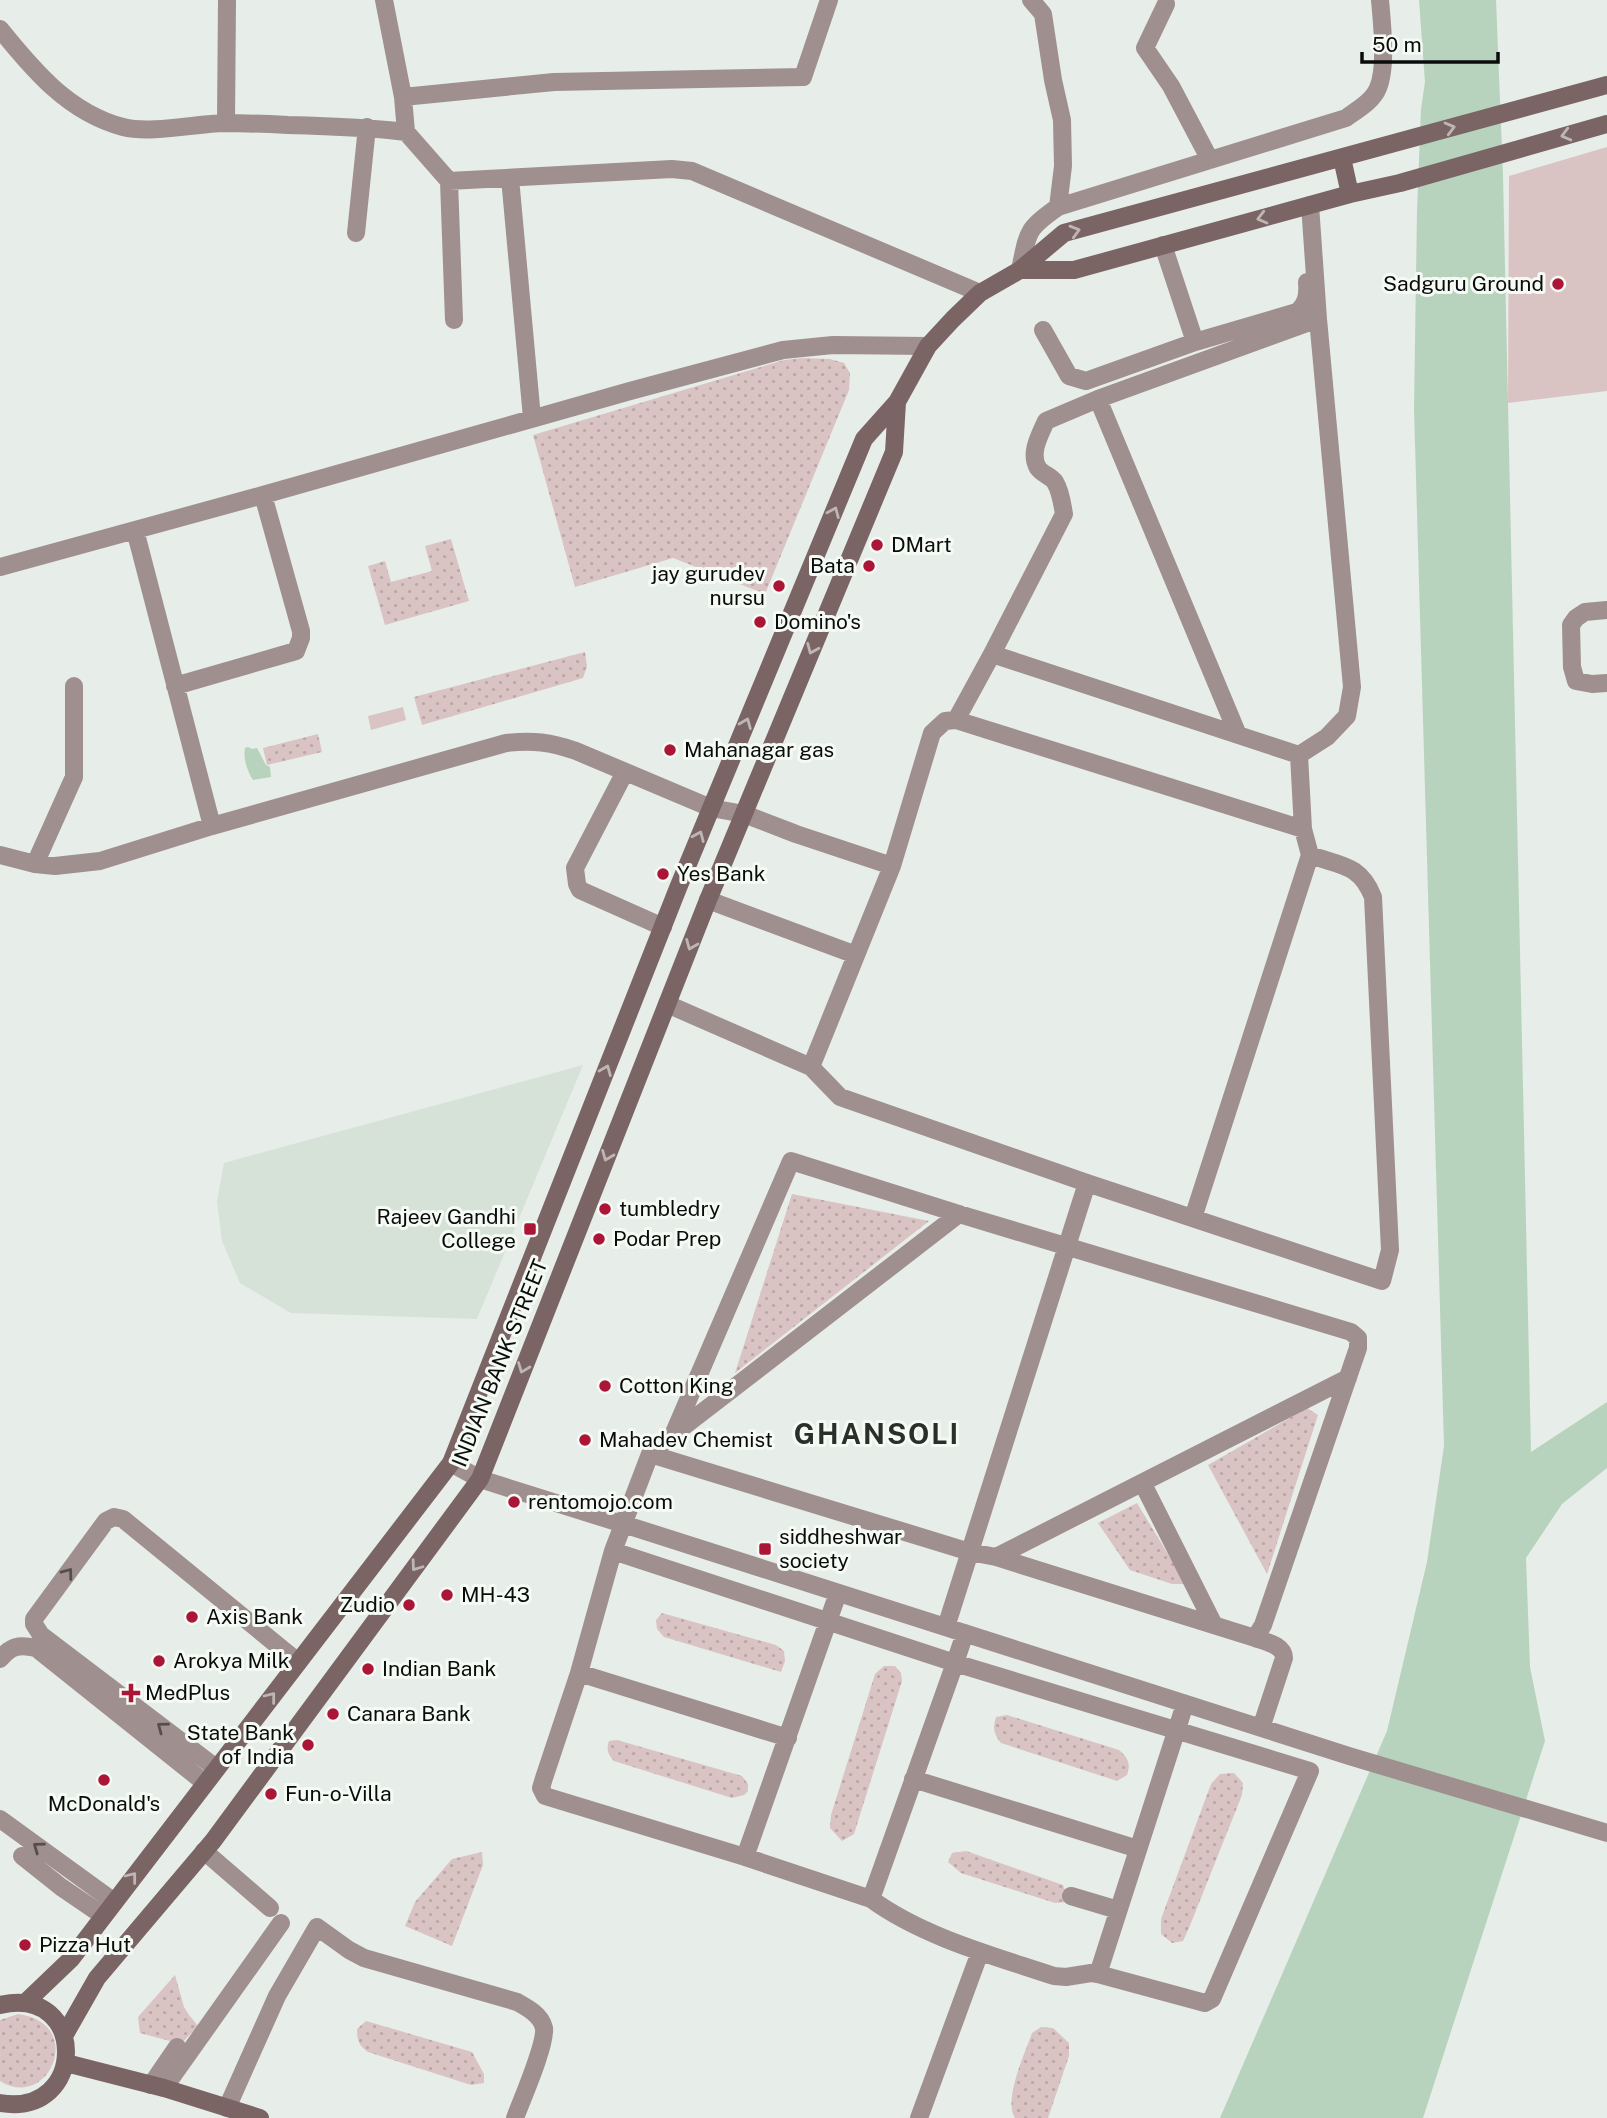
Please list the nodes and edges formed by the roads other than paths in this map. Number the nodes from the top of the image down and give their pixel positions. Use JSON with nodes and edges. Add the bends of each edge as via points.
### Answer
{"nodes":[{"id":1,"x":227,"y":0,"type":"edge"},
{"id":2,"x":384,"y":0,"type":"edge"},
{"id":3,"x":829,"y":0,"type":"edge"},
{"id":4,"x":1031,"y":0,"type":"edge"},
{"id":5,"x":1380,"y":0,"type":"edge"},
{"id":6,"x":1166,"y":4,"type":"dead end"},
{"id":7,"x":0,"y":29,"type":"edge"},
{"id":8,"x":1607,"y":85,"type":"edge"},
{"id":9,"x":403,"y":97,"type":"junction"},
{"id":10,"x":226,"y":123,"type":"junction"},
{"id":11,"x":1607,"y":124,"type":"edge"},
{"id":12,"x":367,"y":127,"type":"junction"},
{"id":13,"x":405,"y":132,"type":"junction"},
{"id":14,"x":1342,"y":158,"type":"junction"},
{"id":15,"x":1210,"y":160,"type":"junction"},
{"id":16,"x":510,"y":178,"type":"junction"},
{"id":17,"x":449,"y":181,"type":"junction"},
{"id":18,"x":1350,"y":194,"type":"junction"},
{"id":19,"x":1310,"y":205,"type":"junction"},
{"id":20,"x":1058,"y":207,"type":"junction"},
{"id":21,"x":356,"y":233,"type":"dead end"},
{"id":22,"x":1163,"y":245,"type":"junction"},
{"id":23,"x":1306,"y":261,"type":"dead end"},
{"id":24,"x":1020,"y":270,"type":"junction"},
{"id":25,"x":980,"y":293,"type":"junction"},
{"id":26,"x":1318,"y":319,"type":"junction"},
{"id":27,"x":454,"y":320,"type":"dead end"},
{"id":28,"x":1043,"y":330,"type":"dead end"},
{"id":29,"x":1195,"y":342,"type":"junction"},
{"id":30,"x":928,"y":346,"type":"junction"},
{"id":31,"x":1098,"y":398,"type":"junction"},
{"id":32,"x":897,"y":402,"type":"junction"},
{"id":33,"x":532,"y":418,"type":"junction"},
{"id":34,"x":263,"y":495,"type":"junction"},
{"id":35,"x":135,"y":530,"type":"junction"},
{"id":36,"x":0,"y":567,"type":"edge"},
{"id":37,"x":1607,"y":611,"type":"edge"},
{"id":38,"x":992,"y":654,"type":"junction"},
{"id":39,"x":1607,"y":683,"type":"edge"},
{"id":40,"x":74,"y":686,"type":"dead end"},
{"id":41,"x":175,"y":686,"type":"junction"},
{"id":42,"x":956,"y":720,"type":"junction"},
{"id":43,"x":1238,"y":735,"type":"junction"},
{"id":44,"x":1299,"y":755,"type":"junction"},
{"id":45,"x":625,"y":772,"type":"junction"},
{"id":46,"x":711,"y":808,"type":"junction"},
{"id":47,"x":744,"y":814,"type":"junction"},
{"id":48,"x":212,"y":826,"type":"junction"},
{"id":49,"x":1303,"y":828,"type":"junction"},
{"id":50,"x":0,"y":855,"type":"edge"},
{"id":51,"x":1310,"y":855,"type":"junction"},
{"id":52,"x":35,"y":864,"type":"junction"},
{"id":53,"x":892,"y":866,"type":"junction"},
{"id":54,"x":708,"y":900,"type":"junction"},
{"id":55,"x":663,"y":927,"type":"junction"},
{"id":56,"x":856,"y":955,"type":"junction"},
{"id":57,"x":667,"y":1004,"type":"junction"},
{"id":58,"x":811,"y":1067,"type":"junction"},
{"id":59,"x":1087,"y":1183,"type":"junction"},
{"id":60,"x":959,"y":1214,"type":"junction"},
{"id":61,"x":1193,"y":1218,"type":"junction"},
{"id":62,"x":1067,"y":1246,"type":"junction"},
{"id":63,"x":1348,"y":1378,"type":"junction"},
{"id":64,"x":673,"y":1435,"type":"junction"},
{"id":65,"x":650,"y":1454,"type":"junction"},
{"id":66,"x":451,"y":1463,"type":"junction"},
{"id":67,"x":480,"y":1479,"type":"junction"},
{"id":68,"x":1143,"y":1484,"type":"junction"},
{"id":69,"x":623,"y":1524,"type":"junction"},
{"id":70,"x":613,"y":1551,"type":"junction"},
{"id":71,"x":970,"y":1552,"type":"junction"},
{"id":72,"x":996,"y":1558,"type":"junction"},
{"id":73,"x":838,"y":1592,"type":"junction"},
{"id":74,"x":827,"y":1621,"type":"junction"},
{"id":75,"x":1214,"y":1625,"type":"junction"},
{"id":76,"x":946,"y":1627,"type":"junction"},
{"id":77,"x":965,"y":1633,"type":"junction"},
{"id":78,"x":1255,"y":1638,"type":"junction"},
{"id":79,"x":0,"y":1660,"type":"edge"},
{"id":80,"x":298,"y":1662,"type":"junction"},
{"id":81,"x":955,"y":1663,"type":"junction"},
{"id":82,"x":579,"y":1673,"type":"junction"},
{"id":83,"x":1185,"y":1704,"type":"junction"},
{"id":84,"x":1261,"y":1728,"type":"junction"},
{"id":85,"x":1177,"y":1732,"type":"junction"},
{"id":86,"x":788,"y":1738,"type":"junction"},
{"id":87,"x":216,"y":1768,"type":"junction"},
{"id":88,"x":914,"y":1779,"type":"junction"},
{"id":89,"x":205,"y":1783,"type":"junction"},
{"id":90,"x":0,"y":1819,"type":"edge"},
{"id":91,"x":1607,"y":1833,"type":"edge"},
{"id":92,"x":1138,"y":1849,"type":"junction"},
{"id":93,"x":204,"y":1851,"type":"junction"},
{"id":94,"x":22,"y":1856,"type":"dead end"},
{"id":95,"x":745,"y":1857,"type":"junction"},
{"id":96,"x":1071,"y":1896,"type":"dead end"},
{"id":97,"x":872,"y":1899,"type":"junction"},
{"id":98,"x":108,"y":1908,"type":"junction"},
{"id":99,"x":270,"y":1908,"type":"dead end"},
{"id":100,"x":1118,"y":1910,"type":"junction"},
{"id":101,"x":281,"y":1923,"type":"dead end"},
{"id":102,"x":981,"y":1952,"type":"junction"},
{"id":103,"x":1098,"y":1974,"type":"junction"},
{"id":104,"x":25,"y":2003,"type":"junction"},
{"id":105,"x":0,"y":2005,"type":"edge"},
{"id":106,"x":64,"y":2036,"type":"junction"},
{"id":107,"x":177,"y":2047,"type":"dead end"},
{"id":108,"x":66,"y":2063,"type":"junction"},
{"id":109,"x":158,"y":2087,"type":"junction"},
{"id":110,"x":8,"y":2104,"type":"edge"},
{"id":111,"x":227,"y":2108,"type":"junction"},
{"id":112,"x":2,"y":2118,"type":"edge"},
{"id":113,"x":260,"y":2118,"type":"edge"},
{"id":114,"x":515,"y":2118,"type":"edge"},
{"id":115,"x":919,"y":2118,"type":"edge"}],
"edges":[{"from":1,"to":10,"type":"street"},
{"from":2,"to":9,"type":"street"},
{"from":3,"to":9,"type":"street","via":[[803,77],[554,82]]},
{"from":4,"to":20,"type":"street","via":[[1043,14],[1062,120]]},
{"from":5,"to":15,"type":"street","via":[[1383,42],[1378,89],[1363,106],[1346,118]]},
{"from":6,"to":15,"type":"street","via":[[1145,48]]},
{"from":7,"to":10,"type":"street","via":[[67,101],[98,117],[136,128]]},
{"from":14,"to":8,"type":"street","one_way":true},
{"from":9,"to":13,"type":"street"},
{"from":10,"to":12,"type":"street"},
{"from":11,"to":18,"type":"street","one_way":true},
{"from":12,"to":13,"type":"street"},
{"from":12,"to":21,"type":"street"},
{"from":13,"to":17,"type":"street"},
{"from":14,"to":18,"type":"street"},
{"from":24,"to":14,"type":"street","one_way":true,"via":[[1064,233]]},
{"from":15,"to":20,"type":"street"},
{"from":16,"to":17,"type":"street"},
{"from":16,"to":25,"type":"street","via":[[692,171]]},
{"from":16,"to":33,"type":"street"},
{"from":17,"to":27,"type":"street"},
{"from":18,"to":19,"type":"street"},
{"from":19,"to":22,"type":"street","one_way":true},
{"from":19,"to":26,"type":"street"},
{"from":20,"to":24,"type":"street","via":[[1032,226]]},
{"from":22,"to":24,"type":"street","via":[[1074,270]]},
{"from":22,"to":29,"type":"street"},
{"from":23,"to":29,"type":"street","via":[[1304,307]]},
{"from":24,"to":25,"type":"street"},
{"from":25,"to":30,"type":"street"},
{"from":26,"to":31,"type":"street"},
{"from":26,"to":44,"type":"street","via":[[1352,687],[1348,716]]},
{"from":28,"to":29,"type":"street","via":[[1069,376],[1086,381]]},
{"from":30,"to":32,"type":"street"},
{"from":30,"to":33,"type":"street","via":[[833,345],[783,350]]},
{"from":31,"to":38,"type":"street","via":[[1046,421],[1037,442],[1034,454],[1039,469],[1054,481],[1064,514]]},
{"from":31,"to":43,"type":"street"},
{"from":46,"to":32,"type":"street","name":"INDIAN BANK STREET","one_way":true,"via":[[864,439]]},
{"from":32,"to":47,"type":"street","name":"INDIAN BANK STREET","one_way":true,"via":[[894,452]]},
{"from":33,"to":34,"type":"street"},
{"from":34,"to":35,"type":"street"},
{"from":34,"to":41,"type":"street","via":[[302,631],[296,651]]},
{"from":35,"to":36,"type":"street"},
{"from":35,"to":41,"type":"street"},
{"from":37,"to":39,"type":"street","via":[[1585,612],[1571,625],[1576,681]]},
{"from":38,"to":42,"type":"street"},
{"from":38,"to":43,"type":"street"},
{"from":40,"to":52,"type":"street","via":[[74,777]]},
{"from":41,"to":48,"type":"street"},
{"from":42,"to":49,"type":"street"},
{"from":42,"to":53,"type":"street","via":[[945,721],[932,733]]},
{"from":43,"to":44,"type":"street"},
{"from":44,"to":49,"type":"street"},
{"from":45,"to":46,"type":"street"},
{"from":45,"to":48,"type":"street","via":[[553,743],[506,743]]},
{"from":45,"to":55,"type":"street","via":[[575,869],[577,884],[580,890]]},
{"from":46,"to":47,"type":"street"},
{"from":55,"to":46,"type":"street","name":"INDIAN BANK STREET","one_way":true},
{"from":47,"to":53,"type":"street"},
{"from":47,"to":54,"type":"street","name":"INDIAN BANK STREET"},
{"from":48,"to":52,"type":"street","via":[[100,861]]},
{"from":49,"to":51,"type":"street"},
{"from":50,"to":52,"type":"street"},
{"from":51,"to":61,"type":"street"},
{"from":51,"to":61,"type":"street","via":[[1357,871],[1373,897],[1390,1250],[1382,1282]]},
{"from":53,"to":56,"type":"street"},
{"from":54,"to":56,"type":"street"},
{"from":54,"to":57,"type":"street","name":"INDIAN BANK STREET","one_way":true},
{"from":66,"to":55,"type":"street","name":"INDIAN BANK STREET","one_way":true},
{"from":56,"to":58,"type":"street"},
{"from":57,"to":58,"type":"street"},
{"from":57,"to":67,"type":"street","name":"INDIAN BANK STREET","one_way":true},
{"from":58,"to":59,"type":"street","via":[[840,1097]]},
{"from":59,"to":61,"type":"street"},
{"from":59,"to":62,"type":"street"},
{"from":60,"to":62,"type":"street"},
{"from":60,"to":64,"type":"street"},
{"from":60,"to":64,"type":"street","via":[[791,1161]]},
{"from":62,"to":63,"type":"street","via":[[1351,1332],[1358,1338],[1358,1348]]},
{"from":62,"to":71,"type":"street"},
{"from":63,"to":68,"type":"street"},
{"from":63,"to":78,"type":"street"},
{"from":64,"to":65,"type":"street"},
{"from":65,"to":69,"type":"street"},
{"from":65,"to":71,"type":"street"},
{"from":66,"to":67,"type":"street"},
{"from":66,"to":80,"type":"street","name":"INDIAN BANK STREET"},
{"from":67,"to":69,"type":"street"},
{"from":67,"to":93,"type":"street","name":"INDIAN BANK STREET","one_way":true},
{"from":68,"to":72,"type":"street"},
{"from":68,"to":75,"type":"street"},
{"from":69,"to":70,"type":"street"},
{"from":69,"to":73,"type":"street"},
{"from":70,"to":74,"type":"street"},
{"from":70,"to":82,"type":"street"},
{"from":71,"to":72,"type":"street"},
{"from":71,"to":76,"type":"street"},
{"from":72,"to":75,"type":"street"},
{"from":73,"to":74,"type":"street"},
{"from":73,"to":76,"type":"street"},
{"from":74,"to":81,"type":"street"},
{"from":74,"to":86,"type":"street"},
{"from":75,"to":78,"type":"street"},
{"from":76,"to":77,"type":"street"},
{"from":77,"to":81,"type":"street"},
{"from":77,"to":83,"type":"street"},
{"from":78,"to":84,"type":"street","via":[[1284,1653]]},
{"from":79,"to":89,"type":"street","via":[[18,1645],[36,1648]]},
{"from":87,"to":80,"type":"street","name":"INDIAN BANK STREET","one_way":true},
{"from":87,"to":80,"type":"street","one_way":true,"via":[[41,1635],[34,1624],[106,1521],[123,1519]]},
{"from":81,"to":85,"type":"street"},
{"from":81,"to":88,"type":"street"},
{"from":82,"to":86,"type":"street"},
{"from":82,"to":95,"type":"street","via":[[541,1788],[545,1797]]},
{"from":83,"to":84,"type":"street"},
{"from":83,"to":85,"type":"street"},
{"from":84,"to":91,"type":"street"},
{"from":85,"to":92,"type":"street"},
{"from":85,"to":103,"type":"street","via":[[1310,1771],[1212,1999],[1205,2003]]},
{"from":86,"to":95,"type":"street"},
{"from":87,"to":89,"type":"street","name":"INDIAN BANK STREET"},
{"from":88,"to":92,"type":"street"},
{"from":88,"to":97,"type":"street"},
{"from":98,"to":89,"type":"street","name":"INDIAN BANK STREET","one_way":true},
{"from":98,"to":90,"type":"street","one_way":true},
{"from":92,"to":100,"type":"street"},
{"from":93,"to":99,"type":"street"},
{"from":93,"to":106,"type":"street","name":"INDIAN BANK STREET","via":[[97,1978]]},
{"from":94,"to":98,"type":"street","via":[[61,1887]]},
{"from":95,"to":97,"type":"street"},
{"from":96,"to":100,"type":"street"},
{"from":97,"to":102,"type":"street","via":[[891,1914]]},
{"from":98,"to":104,"type":"street","name":"INDIAN BANK STREET","via":[[71,1959]]},
{"from":100,"to":103,"type":"street"},
{"from":101,"to":109,"type":"street"},
{"from":102,"to":103,"type":"street","via":[[1054,1976]]},
{"from":102,"to":115,"type":"street"},
{"from":104,"to":105,"type":"street"},
{"from":104,"to":106,"type":"street","via":[[49,2015]]},
{"from":106,"to":108,"type":"street"},
{"from":107,"to":109,"type":"street"},
{"from":108,"to":109,"type":"street"},
{"from":108,"to":110,"type":"street","via":[[49,2093],[33,2102]]},
{"from":109,"to":111,"type":"street"},
{"from":110,"to":112,"type":"street"},
{"from":111,"to":113,"type":"street"},
{"from":111,"to":114,"type":"street","via":[[277,1996],[317,1927],[364,1958],[517,2002],[534,2012],[544,2026],[543,2041]]}]}
